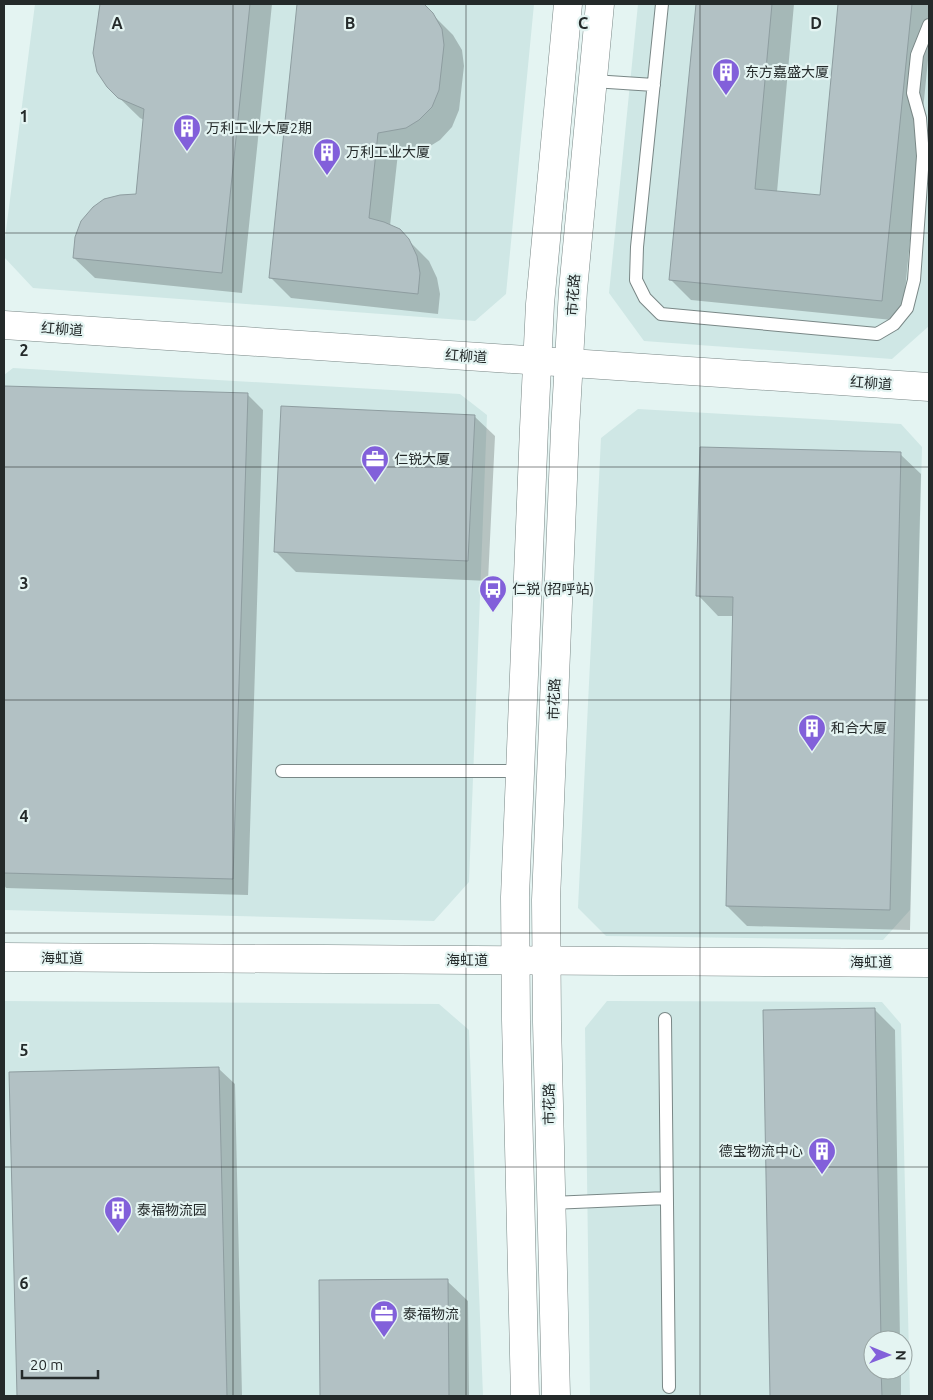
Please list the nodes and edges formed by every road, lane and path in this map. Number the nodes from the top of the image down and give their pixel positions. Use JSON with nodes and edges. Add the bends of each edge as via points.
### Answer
{"nodes":[{"id":1,"x":568,"y":4,"type":"edge"},
{"id":2,"x":600,"y":4,"type":"edge"},
{"id":3,"x":662,"y":4,"type":"edge"},
{"id":4,"x":929,"y":25,"type":"edge"},
{"id":5,"x":593,"y":80,"type":"junction"},
{"id":6,"x":654,"y":86,"type":"junction"},
{"id":7,"x":4,"y":325,"type":"edge"},
{"id":8,"x":537,"y":361,"type":"junction"},
{"id":9,"x":568,"y":363,"type":"junction"},
{"id":10,"x":929,"y":387,"type":"edge"},
{"id":11,"x":282,"y":771,"type":"dead end"},
{"id":12,"x":520,"y":771,"type":"junction"},
{"id":13,"x":4,"y":957,"type":"edge"},
{"id":14,"x":516,"y":960,"type":"junction"},
{"id":15,"x":547,"y":960,"type":"junction"},
{"id":16,"x":929,"y":963,"type":"edge"},
{"id":17,"x":665,"y":1020,"type":"dead end"},
{"id":18,"x":667,"y":1198,"type":"junction"},
{"id":19,"x":551,"y":1203,"type":"junction"},
{"id":20,"x":669,"y":1387,"type":"dead end"},
{"id":21,"x":525,"y":1396,"type":"edge"},
{"id":22,"x":556,"y":1396,"type":"edge"}],
"edges":[{"from":1,"to":8,"type":"main road"},
{"from":2,"to":5,"type":"main road","name":"市花路"},
{"from":3,"to":6,"type":"lane"},
{"from":4,"to":6,"type":"lane","via":[[917,55],[913,93],[920,118],[923,156],[914,280],[907,308],[894,324],[878,334],[661,314],[645,298],[636,280],[637,247]]},
{"from":5,"to":6,"type":"lane"},
{"from":5,"to":9,"type":"main road","name":"市花路"},
{"from":7,"to":8,"type":"main road","name":"红柳道"},
{"from":8,"to":9,"type":"main road","name":"红柳道"},
{"from":8,"to":12,"type":"main road"},
{"from":9,"to":10,"type":"main road","name":"红柳道"},
{"from":9,"to":15,"type":"main road","name":"市花路","via":[[546,900]]},
{"from":11,"to":12,"type":"lane"},
{"from":12,"to":14,"type":"main road"},
{"from":13,"to":14,"type":"main road","name":"海虹道"},
{"from":14,"to":15,"type":"main road","name":"海虹道"},
{"from":14,"to":21,"type":"main road"},
{"from":15,"to":16,"type":"main road","name":"海虹道"},
{"from":15,"to":19,"type":"main road","name":"市花路"},
{"from":17,"to":18,"type":"lane"},
{"from":18,"to":19,"type":"lane"},
{"from":18,"to":20,"type":"lane"},
{"from":19,"to":22,"type":"main road","name":"市花路"}]}
